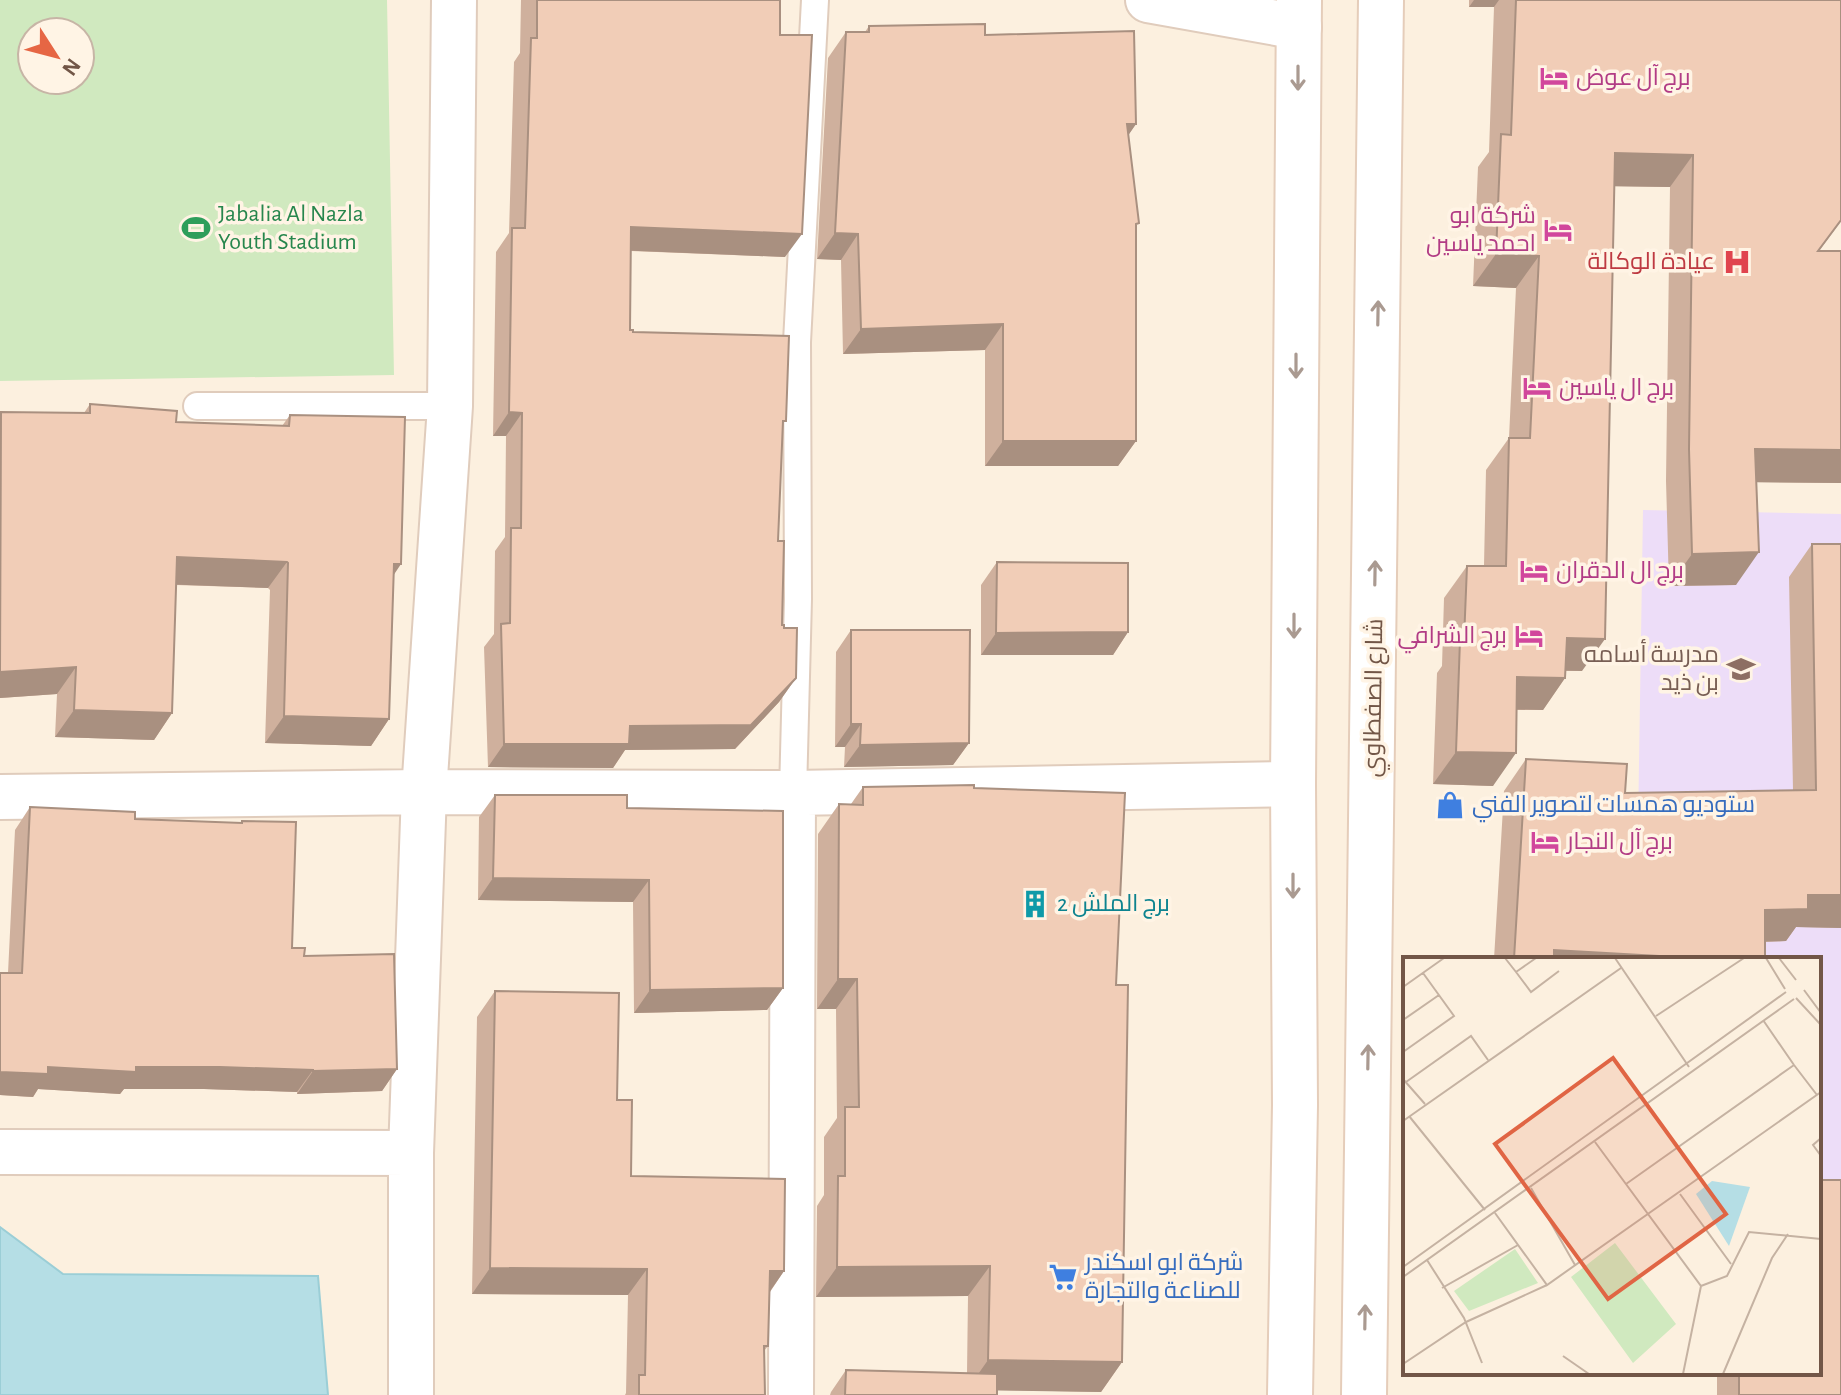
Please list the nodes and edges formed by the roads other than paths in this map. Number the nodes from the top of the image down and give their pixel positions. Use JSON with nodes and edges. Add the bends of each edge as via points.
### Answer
{"nodes":[{"id":1,"x":454,"y":0,"type":"edge"},
{"id":2,"x":815,"y":0,"type":"edge"},
{"id":3,"x":1148,"y":0,"type":"edge"},
{"id":4,"x":1381,"y":0,"type":"edge"},
{"id":5,"x":1299,"y":13,"type":"edge"},
{"id":6,"x":197,"y":406,"type":"dead end"},
{"id":7,"x":450,"y":406,"type":"junction"},
{"id":8,"x":1293,"y":784,"type":"junction"},
{"id":9,"x":424,"y":792,"type":"junction"},
{"id":10,"x":793,"y":793,"type":"junction"},
{"id":11,"x":0,"y":797,"type":"edge"},
{"id":12,"x":0,"y":1152,"type":"edge"},
{"id":13,"x":411,"y":1153,"type":"junction"},
{"id":14,"x":411,"y":1395,"type":"edge"},
{"id":15,"x":791,"y":1395,"type":"edge"},
{"id":16,"x":1290,"y":1395,"type":"edge"},
{"id":17,"x":1364,"y":1395,"type":"edge"}],
"edges":[{"from":1,"to":7,"type":"street"},
{"from":2,"to":10,"type":"lane","via":[[797,342]]},
{"from":3,"to":5,"type":"street"},
{"from":17,"to":4,"type":"street","name":"شارع الصفطاوي","one_way":true},
{"from":5,"to":8,"type":"street","one_way":true},
{"from":6,"to":7,"type":"lane"},
{"from":7,"to":9,"type":"street"},
{"from":8,"to":10,"type":"street"},
{"from":8,"to":16,"type":"street","one_way":true},
{"from":9,"to":10,"type":"street"},
{"from":9,"to":11,"type":"street"},
{"from":9,"to":13,"type":"street"},
{"from":10,"to":15,"type":"street"},
{"from":12,"to":13,"type":"street"},
{"from":13,"to":14,"type":"street"}]}
